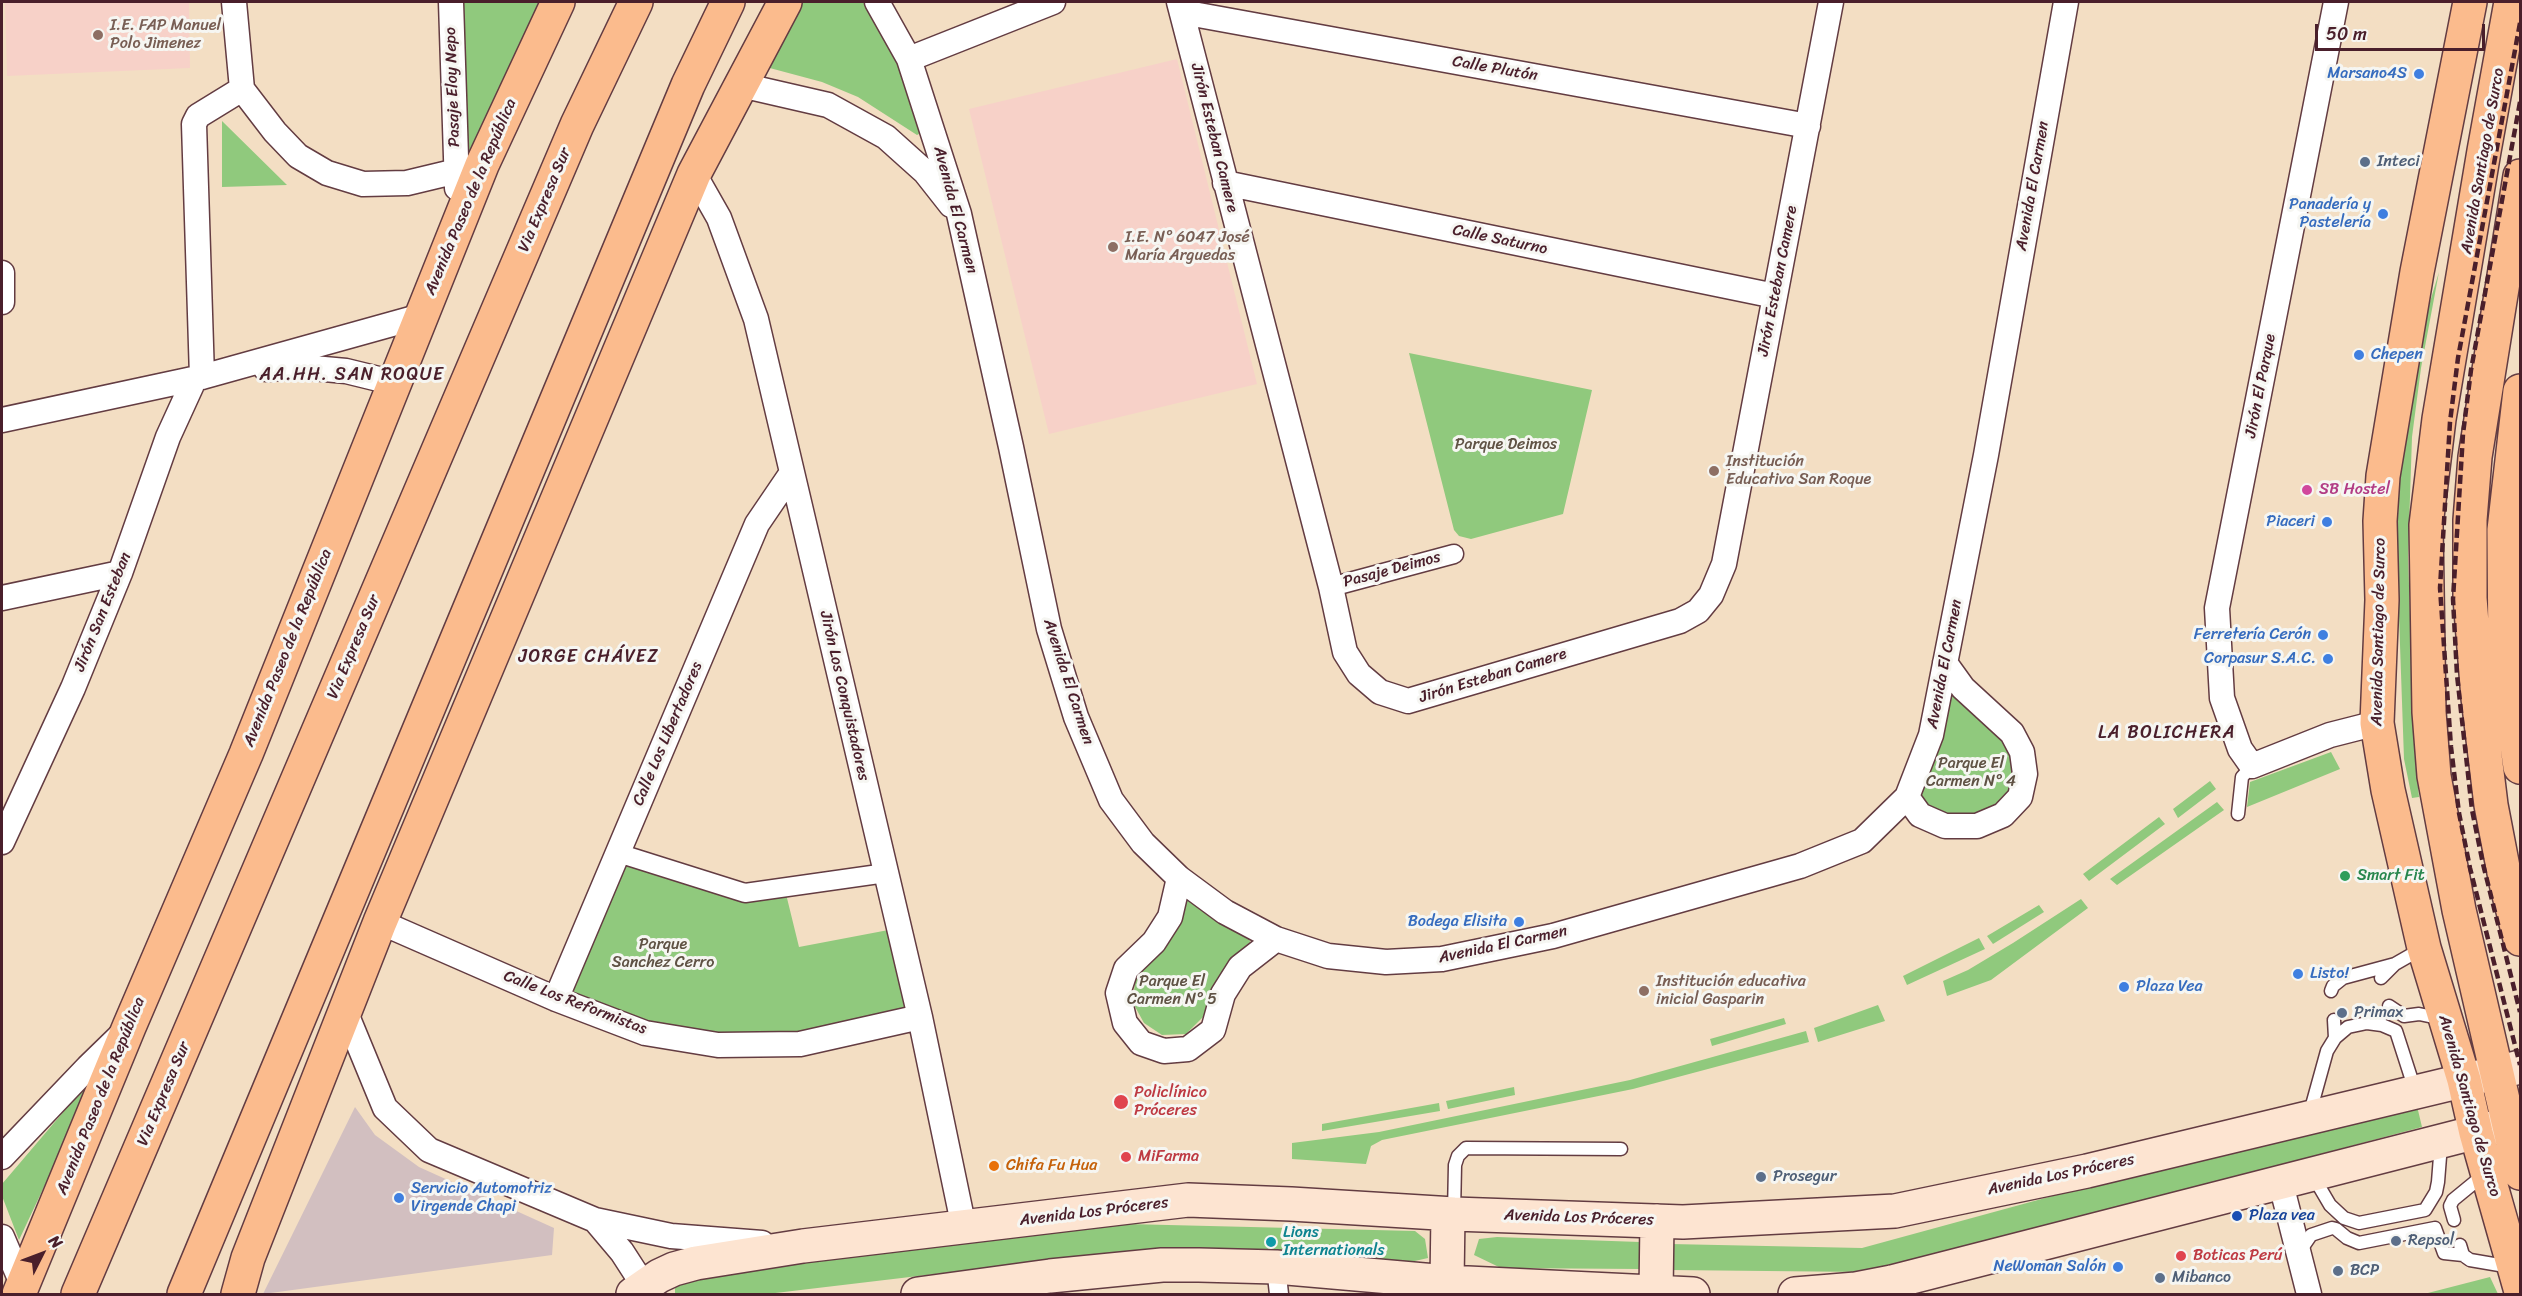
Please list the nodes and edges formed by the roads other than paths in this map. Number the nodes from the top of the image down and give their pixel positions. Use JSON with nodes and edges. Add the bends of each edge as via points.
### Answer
{"nodes":[{"id":1,"x":234,"y":2,"type":"edge"},
{"id":2,"x":451,"y":2,"type":"edge"},
{"id":3,"x":558,"y":2,"type":"edge"},
{"id":4,"x":636,"y":2,"type":"edge"},
{"id":5,"x":728,"y":2,"type":"edge"},
{"id":6,"x":785,"y":2,"type":"edge"},
{"id":7,"x":877,"y":2,"type":"edge"},
{"id":8,"x":1053,"y":2,"type":"edge"},
{"id":9,"x":1831,"y":2,"type":"edge"},
{"id":10,"x":2066,"y":2,"type":"edge"},
{"id":11,"x":2336,"y":2,"type":"edge"},
{"id":12,"x":2470,"y":2,"type":"edge"},
{"id":13,"x":2511,"y":2,"type":"edge"},
{"id":14,"x":1180,"y":7,"type":"edge"},
{"id":15,"x":909,"y":59,"type":"junction"},
{"id":16,"x":741,"y":85,"type":"junction"},
{"id":17,"x":242,"y":89,"type":"junction"},
{"id":18,"x":1808,"y":126,"type":"junction"},
{"id":19,"x":2484,"y":151,"type":"junction"},
{"id":20,"x":468,"y":169,"type":"junction"},
{"id":21,"x":694,"y":174,"type":"junction"},
{"id":22,"x":2520,"y":176,"type":"edge"},
{"id":23,"x":1225,"y":183,"type":"junction"},
{"id":24,"x":959,"y":214,"type":"junction"},
{"id":25,"x":2,"y":273,"type":"edge"},
{"id":26,"x":2417,"y":273,"type":"junction"},
{"id":27,"x":1775,"y":296,"type":"junction"},
{"id":28,"x":2,"y":302,"type":"edge"},
{"id":29,"x":421,"y":316,"type":"junction"},
{"id":30,"x":205,"y":376,"type":"junction"},
{"id":31,"x":395,"y":382,"type":"junction"},
{"id":32,"x":2520,"y":391,"type":"edge"},
{"id":33,"x":2,"y":420,"type":"edge"},
{"id":34,"x":791,"y":474,"type":"junction"},
{"id":35,"x":1454,"y":554,"type":"dead end"},
{"id":36,"x":120,"y":573,"type":"junction"},
{"id":37,"x":1331,"y":587,"type":"junction"},
{"id":38,"x":2,"y":598,"type":"edge"},
{"id":39,"x":1945,"y":663,"type":"junction"},
{"id":40,"x":2376,"y":723,"type":"junction"},
{"id":41,"x":2252,"y":766,"type":"junction"},
{"id":42,"x":2520,"y":767,"type":"edge"},
{"id":43,"x":1907,"y":797,"type":"junction"},
{"id":44,"x":2238,"y":814,"type":"dead end"},
{"id":45,"x":2,"y":842,"type":"edge"},
{"id":46,"x":618,"y":854,"type":"junction"},
{"id":47,"x":886,"y":873,"type":"junction"},
{"id":48,"x":1179,"y":878,"type":"junction"},
{"id":49,"x":380,"y":922,"type":"junction"},
{"id":50,"x":1276,"y":939,"type":"junction"},
{"id":51,"x":2520,"y":939,"type":"edge"},
{"id":52,"x":2424,"y":948,"type":"junction"},
{"id":53,"x":2395,"y":964,"type":"junction"},
{"id":54,"x":2381,"y":978,"type":"dead end"},
{"id":55,"x":2331,"y":991,"type":"dead end"},
{"id":56,"x":556,"y":999,"type":"junction"},
{"id":57,"x":2389,"y":1006,"type":"dead end"},
{"id":58,"x":345,"y":1011,"type":"junction"},
{"id":59,"x":2403,"y":1016,"type":"junction"},
{"id":60,"x":920,"y":1017,"type":"junction"},
{"id":61,"x":2445,"y":1019,"type":"junction"},
{"id":62,"x":2334,"y":1020,"type":"dead end"},
{"id":63,"x":129,"y":1028,"type":"junction"},
{"id":64,"x":2396,"y":1031,"type":"junction"},
{"id":65,"x":2335,"y":1038,"type":"junction"},
{"id":66,"x":2509,"y":1070,"type":"edge"},
{"id":67,"x":2464,"y":1080,"type":"junction"},
{"id":68,"x":2416,"y":1092,"type":"junction"},
{"id":69,"x":2309,"y":1117,"type":"junction"},
{"id":70,"x":2515,"y":1122,"type":"edge"},
{"id":71,"x":2476,"y":1133,"type":"junction"},
{"id":72,"x":2441,"y":1143,"type":"junction"},
{"id":73,"x":1621,"y":1149,"type":"dead end"},
{"id":74,"x":2,"y":1157,"type":"edge"},
{"id":75,"x":2487,"y":1172,"type":"junction"},
{"id":76,"x":2520,"y":1173,"type":"edge"},
{"id":77,"x":2313,"y":1176,"type":"junction"},
{"id":78,"x":2281,"y":1184,"type":"junction"},
{"id":79,"x":2330,"y":1205,"type":"junction"},
{"id":80,"x":2450,"y":1206,"type":"junction"},
{"id":81,"x":2426,"y":1210,"type":"junction"},
{"id":82,"x":1451,"y":1214,"type":"junction"},
{"id":83,"x":595,"y":1220,"type":"junction"},
{"id":84,"x":2454,"y":1220,"type":"dead end"},
{"id":85,"x":1656,"y":1221,"type":"junction"},
{"id":86,"x":964,"y":1228,"type":"junction"},
{"id":87,"x":2336,"y":1228,"type":"junction"},
{"id":88,"x":2,"y":1237,"type":"edge"},
{"id":89,"x":804,"y":1246,"type":"junction"},
{"id":90,"x":2300,"y":1252,"type":"junction"},
{"id":91,"x":2518,"y":1278,"type":"edge"},
{"id":92,"x":1277,"y":1281,"type":"edge"},
{"id":93,"x":1447,"y":1282,"type":"junction"},
{"id":94,"x":21,"y":1290,"type":"edge"},
{"id":95,"x":641,"y":1292,"type":"edge"},
{"id":96,"x":1611,"y":1292,"type":"edge"},
{"id":97,"x":1656,"y":1293,"type":"junction"},
{"id":98,"x":78,"y":1294,"type":"edge"},
{"id":99,"x":184,"y":1294,"type":"edge"},
{"id":100,"x":238,"y":1294,"type":"edge"},
{"id":101,"x":918,"y":1294,"type":"edge"},
{"id":102,"x":1693,"y":1294,"type":"edge"},
{"id":103,"x":1795,"y":1294,"type":"edge"},
{"id":104,"x":2309,"y":1294,"type":"edge"}],
"edges":[{"from":1,"to":17,"type":"street"},
{"from":2,"to":20,"type":"street","name":"Pasaje Eloy Nepo"},
{"from":3,"to":20,"type":"main road","name":"Avenida Paseo de la República"},
{"from":4,"to":98,"type":"main road","name":"Via Expresa Sur","via":[[577,125]]},
{"from":5,"to":99,"type":"main road","via":[[683,96]]},
{"from":6,"to":16,"type":"main road"},
{"from":7,"to":15,"type":"street","name":"Avenida El Carmen"},
{"from":8,"to":15,"type":"street"},
{"from":9,"to":18,"type":"street","name":"Jirón Esteban Camere"},
{"from":10,"to":39,"type":"street","name":"Avenida El Carmen"},
{"from":11,"to":41,"type":"street","name":"Jirón El Parque","via":[[2217,608],[2222,698],[2240,749]]},
{"from":12,"to":26,"type":"main road","name":"Avenida Santiago de Surco"},
{"from":13,"to":19,"type":"main road","name":"Avenida Santiago de Surco"},
{"from":14,"to":18,"type":"street","name":"Calle Plutón"},
{"from":14,"to":23,"type":"street","name":"Jirón Esteban Camere"},
{"from":15,"to":24,"type":"street","name":"Avenida El Carmen"},
{"from":16,"to":21,"type":"main road"},
{"from":16,"to":24,"type":"street","via":[[828,105],[886,137],[925,172]]},
{"from":17,"to":20,"type":"street","via":[[298,156],[327,173],[363,184],[407,183]]},
{"from":17,"to":30,"type":"street","name":"Jirón San Esteban","via":[[198,116],[194,124]]},
{"from":18,"to":27,"type":"street","name":"Jirón Esteban Camere"},
{"from":19,"to":26,"type":"main road"},
{"from":19,"to":66,"type":"main road","name":"Avenida Santiago de Surco","via":[[2439,419],[2427,536],[2429,712],[2434,776],[2459,910]]},
{"from":20,"to":29,"type":"main road","name":"Avenida Paseo de la República","via":[[459,221]]},
{"from":21,"to":34,"type":"street","name":"Jirón Los Conquistadores","via":[[719,218],[756,319]]},
{"from":21,"to":49,"type":"main road"},
{"from":22,"to":51,"type":"main road","via":[[2475,457],[2470,598],[2491,805]]},
{"from":23,"to":27,"type":"street","name":"Calle Saturno"},
{"from":23,"to":37,"type":"street","name":"Jirón Esteban Camere"},
{"from":24,"to":48,"type":"street","name":"Avenida El Carmen","via":[[1049,629],[1076,717],[1111,800],[1143,843]]},
{"from":25,"to":28,"type":"street"},
{"from":26,"to":40,"type":"main road","name":"Avenida Santiago de Surco","via":[[2383,476]]},
{"from":27,"to":37,"type":"street","name":"Jirón Esteban Camere","via":[[1724,564],[1711,595],[1698,611],[1680,621],[1408,701],[1380,692],[1359,674],[1345,652]]},
{"from":29,"to":30,"type":"street"},
{"from":29,"to":31,"type":"main road","name":"Avenida Paseo de la República"},
{"from":30,"to":31,"type":"street","via":[[302,368],[346,371]]},
{"from":30,"to":33,"type":"street"},
{"from":30,"to":36,"type":"street","name":"Jirón San Esteban","via":[[168,437]]},
{"from":31,"to":63,"type":"main road","name":"Avenida Paseo de la República","via":[[246,754]]},
{"from":32,"to":42,"type":"main road","via":[[2504,551],[2505,660]]},
{"from":34,"to":46,"type":"street","name":"Calle Los Libertadores","via":[[757,524]]},
{"from":34,"to":47,"type":"street","name":"Jirón Los Conquistadores"},
{"from":35,"to":37,"type":"street","name":"Pasaje Deimos"},
{"from":36,"to":38,"type":"street"},
{"from":36,"to":45,"type":"street","name":"Jirón San Esteban","via":[[73,688]]},
{"from":39,"to":43,"type":"street","name":"Avenida El Carmen","via":[[1931,735]]},
{"from":39,"to":43,"type":"street","via":[[1962,688],[2012,733],[2022,752],[2025,774],[2020,797],[2003,815],[1977,826],[1946,826],[1920,815]]},
{"from":40,"to":41,"type":"street","via":[[2330,735]]},
{"from":40,"to":52,"type":"main road","name":"Avenida Santiago de Surco"},
{"from":41,"to":44,"type":"lane","via":[[2242,777]]},
{"from":43,"to":50,"type":"street","name":"Avenida El Carmen","via":[[1862,841],[1800,866],[1553,936],[1442,959],[1386,962],[1328,956]]},
{"from":46,"to":47,"type":"street","via":[[745,893]]},
{"from":46,"to":56,"type":"street","name":"Calle Los Libertadores"},
{"from":47,"to":60,"type":"street","name":"Jirón Los Conquistadores"},
{"from":48,"to":50,"type":"street","name":"Avenida El Carmen","via":[[1225,912]]},
{"from":48,"to":50,"type":"street","via":[[1170,916],[1154,942],[1126,969],[1118,993],[1125,1023],[1141,1043],[1164,1052],[1188,1049],[1213,1030],[1222,994],[1240,967]]},
{"from":49,"to":56,"type":"street","name":"Calle Los Reformistas"},
{"from":49,"to":58,"type":"main road"},
{"from":52,"to":53,"type":"lane"},
{"from":52,"to":61,"type":"main road","name":"Avenida Santiago de Surco"},
{"from":53,"to":54,"type":"lane"},
{"from":53,"to":55,"type":"lane","via":[[2343,978]]},
{"from":56,"to":60,"type":"street","name":"Calle Los Reformistas","via":[[645,1033],[717,1045],[800,1044]]},
{"from":57,"to":59,"type":"lane"},
{"from":58,"to":83,"type":"street","via":[[385,1108],[429,1150]]},
{"from":58,"to":100,"type":"main road","via":[[248,1258]]},
{"from":59,"to":61,"type":"lane","via":[[2419,1014]]},
{"from":59,"to":64,"type":"lane"},
{"from":60,"to":86,"type":"street","name":"Jirón Los Conquistadores"},
{"from":61,"to":67,"type":"main road","name":"Avenida Santiago de Surco"},
{"from":62,"to":65,"type":"lane"},
{"from":63,"to":74,"type":"street"},
{"from":63,"to":94,"type":"main road","name":"Avenida Paseo de la República"},
{"from":64,"to":65,"type":"lane","via":[[2367,1023],[2348,1027]]},
{"from":64,"to":68,"type":"lane"},
{"from":65,"to":69,"type":"lane","via":[[2327,1051]]},
{"from":66,"to":67,"type":"main road","name":"Avenida Los Próceres"},
{"from":66,"to":70,"type":"main road","name":"Avenida Santiago de Surco"},
{"from":67,"to":68,"type":"main road","name":"Avenida Los Próceres"},
{"from":67,"to":71,"type":"main road","name":"Avenida Santiago de Surco"},
{"from":68,"to":69,"type":"main road","name":"Avenida Los Próceres"},
{"from":69,"to":85,"type":"main road","name":"Avenida Los Próceres","via":[[2087,1171],[1895,1211]]},
{"from":70,"to":71,"type":"main road"},
{"from":70,"to":76,"type":"main road","name":"Avenida Santiago de Surco"},
{"from":71,"to":72,"type":"main road"},
{"from":71,"to":75,"type":"main road","name":"Avenida Santiago de Surco"},
{"from":72,"to":77,"type":"main road"},
{"from":72,"to":81,"type":"lane","via":[[2436,1192]]},
{"from":73,"to":82,"type":"lane","via":[[1466,1148],[1455,1165]]},
{"from":75,"to":80,"type":"lane","via":[[2459,1192]]},
{"from":75,"to":91,"type":"main road","name":"Avenida Santiago de Surco"},
{"from":77,"to":78,"type":"main road"},
{"from":77,"to":79,"type":"lane"},
{"from":78,"to":90,"type":"street"},
{"from":78,"to":103,"type":"main road","via":[[1892,1282]]},
{"from":79,"to":81,"type":"lane","via":[[2344,1218],[2359,1223]]},
{"from":79,"to":87,"type":"lane"},
{"from":80,"to":81,"type":"lane"},
{"from":80,"to":84,"type":"lane"},
{"from":82,"to":85,"type":"main road","name":"Avenida Los Próceres"},
{"from":82,"to":86,"type":"main road","name":"Avenida Los Próceres","via":[[1188,1200]]},
{"from":82,"to":93,"type":"main road"},
{"from":83,"to":89,"type":"street","via":[[671,1236]]},
{"from":83,"to":95,"type":"street","via":[[622,1252]]},
{"from":85,"to":97,"type":"main road"},
{"from":86,"to":89,"type":"main road","name":"Avenida Los Próceres"},
{"from":87,"to":90,"type":"lane","via":[[2311,1234]]},
{"from":87,"to":91,"type":"lane","via":[[2359,1243],[2435,1228],[2444,1253],[2461,1250],[2470,1260]]},
{"from":88,"to":94,"type":"street"},
{"from":89,"to":95,"type":"main road","name":"Avenida Los Próceres","via":[[674,1269]]},
{"from":90,"to":104,"type":"street"},
{"from":92,"to":93,"type":"main road"},
{"from":92,"to":101,"type":"main road","via":[[1162,1265]]},
{"from":93,"to":96,"type":"main road"},
{"from":96,"to":97,"type":"main road"},
{"from":97,"to":102,"type":"main road"}]}
